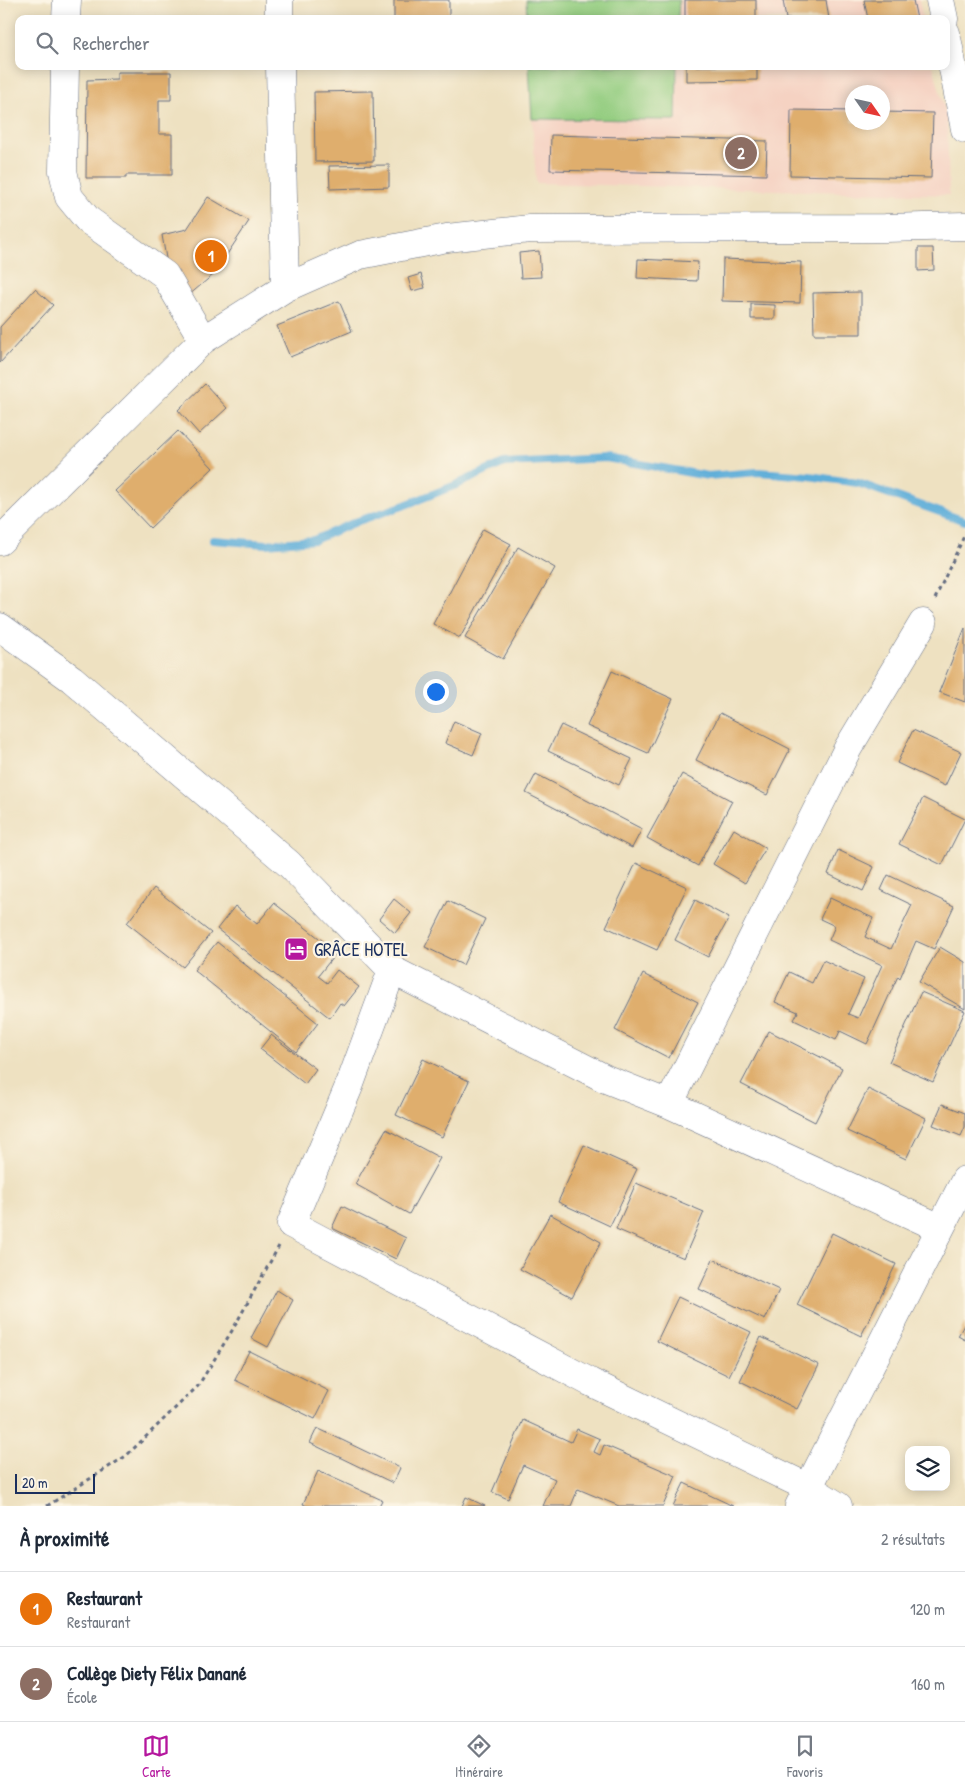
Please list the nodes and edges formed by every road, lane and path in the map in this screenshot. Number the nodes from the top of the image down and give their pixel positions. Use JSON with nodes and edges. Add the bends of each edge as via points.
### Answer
{"nodes":[{"id":1,"x":67,"y":0,"type":"edge"},
{"id":2,"x":279,"y":0,"type":"edge"},
{"id":3,"x":940,"y":0,"type":"edge"},
{"id":4,"x":66,"y":15,"type":"edge"},
{"id":5,"x":279,"y":15,"type":"edge"},
{"id":6,"x":943,"y":15,"type":"edge"},
{"id":7,"x":950,"y":53,"type":"edge"},
{"id":8,"x":65,"y":70,"type":"edge"},
{"id":9,"x":280,"y":70,"type":"edge"},
{"id":10,"x":965,"y":130,"type":"edge"},
{"id":11,"x":965,"y":226,"type":"edge"},
{"id":12,"x":285,"y":288,"type":"junction"},
{"id":13,"x":203,"y":340,"type":"junction"},
{"id":14,"x":965,"y":534,"type":"edge"},
{"id":15,"x":0,"y":541,"type":"edge"},
{"id":16,"x":923,"y":622,"type":"joint"},
{"id":17,"x":0,"y":627,"type":"edge"},
{"id":18,"x":392,"y":970,"type":"junction"},
{"id":19,"x":669,"y":1104,"type":"junction"},
{"id":20,"x":965,"y":1180,"type":"edge"},
{"id":21,"x":291,"y":1224,"type":"junction"},
{"id":22,"x":940,"y":1228,"type":"junction"},
{"id":23,"x":804,"y":1497,"type":"edge"},
{"id":24,"x":47,"y":1506,"type":"edge"},
{"id":25,"x":838,"y":1506,"type":"edge"}],
"edges":[{"from":1,"to":4,"type":"street"},
{"from":2,"to":5,"type":"street"},
{"from":3,"to":6,"type":"street"},
{"from":7,"to":10,"type":"street"},
{"from":8,"to":13,"type":"street","via":[[63,171],[69,197],[88,220],[165,275]]},
{"from":9,"to":12,"type":"street"},
{"from":11,"to":12,"type":"street","via":[[530,229],[447,238],[360,255]]},
{"from":12,"to":13,"type":"street"},
{"from":13,"to":15,"type":"street"},
{"from":14,"to":16,"type":"path"},
{"from":16,"to":19,"type":"street","via":[[848,748]]},
{"from":17,"to":18,"type":"street","via":[[72,679],[289,864]]},
{"from":18,"to":19,"type":"street","via":[[606,1079]]},
{"from":18,"to":21,"type":"street","via":[[350,1084]]},
{"from":19,"to":22,"type":"street"},
{"from":20,"to":22,"type":"street"},
{"from":21,"to":23,"type":"street"},
{"from":21,"to":24,"type":"path","via":[[198,1386],[126,1456]]},
{"from":22,"to":23,"type":"street"},
{"from":23,"to":25,"type":"street"}]}
